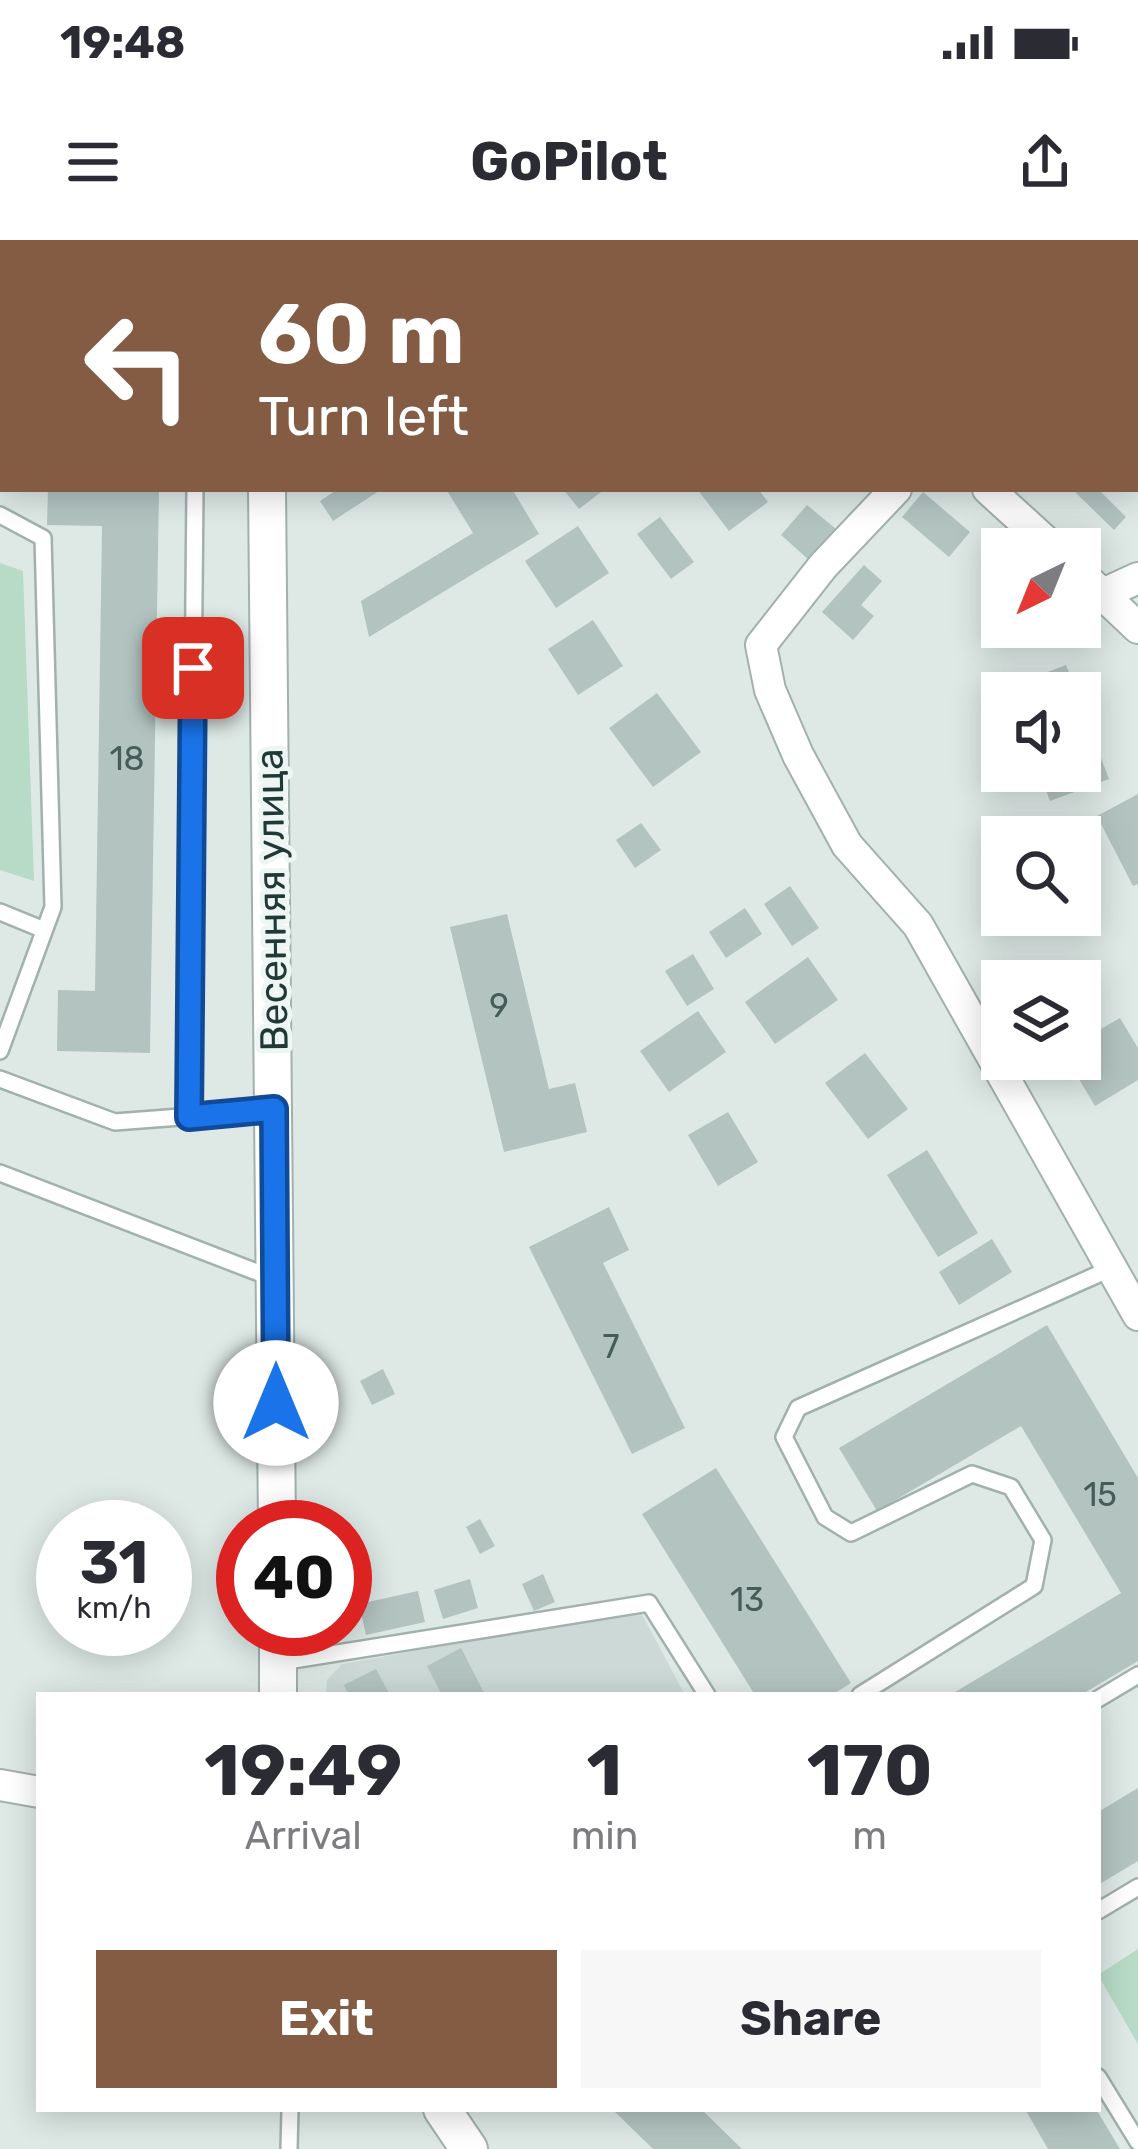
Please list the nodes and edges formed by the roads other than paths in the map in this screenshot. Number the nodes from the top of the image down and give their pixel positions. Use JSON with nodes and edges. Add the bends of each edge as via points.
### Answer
{"nodes":[{"id":1,"x":195,"y":492,"type":"edge"},
{"id":2,"x":267,"y":492,"type":"edge"},
{"id":3,"x":893,"y":492,"type":"edge"},
{"id":4,"x":991,"y":492,"type":"edge"},
{"id":5,"x":0,"y":515,"type":"edge"},
{"id":6,"x":1031,"y":528,"type":"edge"},
{"id":7,"x":1138,"y":578,"type":"edge"},
{"id":8,"x":1103,"y":594,"type":"joint"},
{"id":9,"x":1138,"y":628,"type":"edge"},
{"id":10,"x":0,"y":912,"type":"edge"},
{"id":11,"x":44,"y":929,"type":"junction"},
{"id":12,"x":0,"y":1051,"type":"edge"},
{"id":13,"x":0,"y":1079,"type":"edge"},
{"id":14,"x":274,"y":1109,"type":"junction"},
{"id":15,"x":189,"y":1117,"type":"junction"},
{"id":16,"x":0,"y":1173,"type":"edge"},
{"id":17,"x":1110,"y":1269,"type":"junction"},
{"id":18,"x":275,"y":1279,"type":"junction"},
{"id":19,"x":1138,"y":1315,"type":"edge"},
{"id":20,"x":277,"y":1500,"type":"edge"},
{"id":21,"x":278,"y":1662,"type":"edge"},
{"id":22,"x":1138,"y":1675,"type":"edge"},
{"id":23,"x":705,"y":1692,"type":"edge"},
{"id":24,"x":865,"y":1692,"type":"edge"},
{"id":25,"x":1101,"y":1697,"type":"edge"},
{"id":26,"x":0,"y":1785,"type":"edge"},
{"id":27,"x":36,"y":1791,"type":"edge"},
{"id":28,"x":1138,"y":1887,"type":"edge"},
{"id":29,"x":1101,"y":1909,"type":"edge"},
{"id":30,"x":1101,"y":2082,"type":"edge"},
{"id":31,"x":290,"y":2112,"type":"edge"},
{"id":32,"x":444,"y":2112,"type":"edge"},
{"id":33,"x":1137,"y":2139,"type":"edge"},
{"id":34,"x":289,"y":2149,"type":"edge"},
{"id":35,"x":470,"y":2149,"type":"edge"}],
"edges":[{"from":1,"to":15,"type":"lane"},
{"from":2,"to":14,"type":"street","name":"Весенняя улица"},
{"from":3,"to":17,"type":"street","via":[[760,645],[770,689],[847,844],[918,925]]},
{"from":4,"to":6,"type":"street"},
{"from":5,"to":11,"type":"lane","via":[[43,538],[52,907]]},
{"from":7,"to":8,"type":"street"},
{"from":8,"to":9,"type":"street"},
{"from":10,"to":11,"type":"lane"},
{"from":11,"to":12,"type":"lane"},
{"from":13,"to":15,"type":"lane","via":[[116,1122]]},
{"from":14,"to":15,"type":"lane"},
{"from":14,"to":18,"type":"street","name":"Весенняя улица"},
{"from":16,"to":18,"type":"lane"},
{"from":17,"to":19,"type":"street"},
{"from":17,"to":24,"type":"lane","via":[[798,1408],[784,1437],[826,1517],[851,1533],[972,1474],[1011,1487],[1043,1540],[1034,1586]]},
{"from":18,"to":20,"type":"street","name":"Весенняя улица"},
{"from":21,"to":23,"type":"lane","via":[[649,1603]]},
{"from":22,"to":25,"type":"lane"},
{"from":26,"to":27,"type":"street"},
{"from":28,"to":29,"type":"lane"},
{"from":30,"to":33,"type":"lane"},
{"from":31,"to":34,"type":"lane"},
{"from":32,"to":35,"type":"street"}]}
